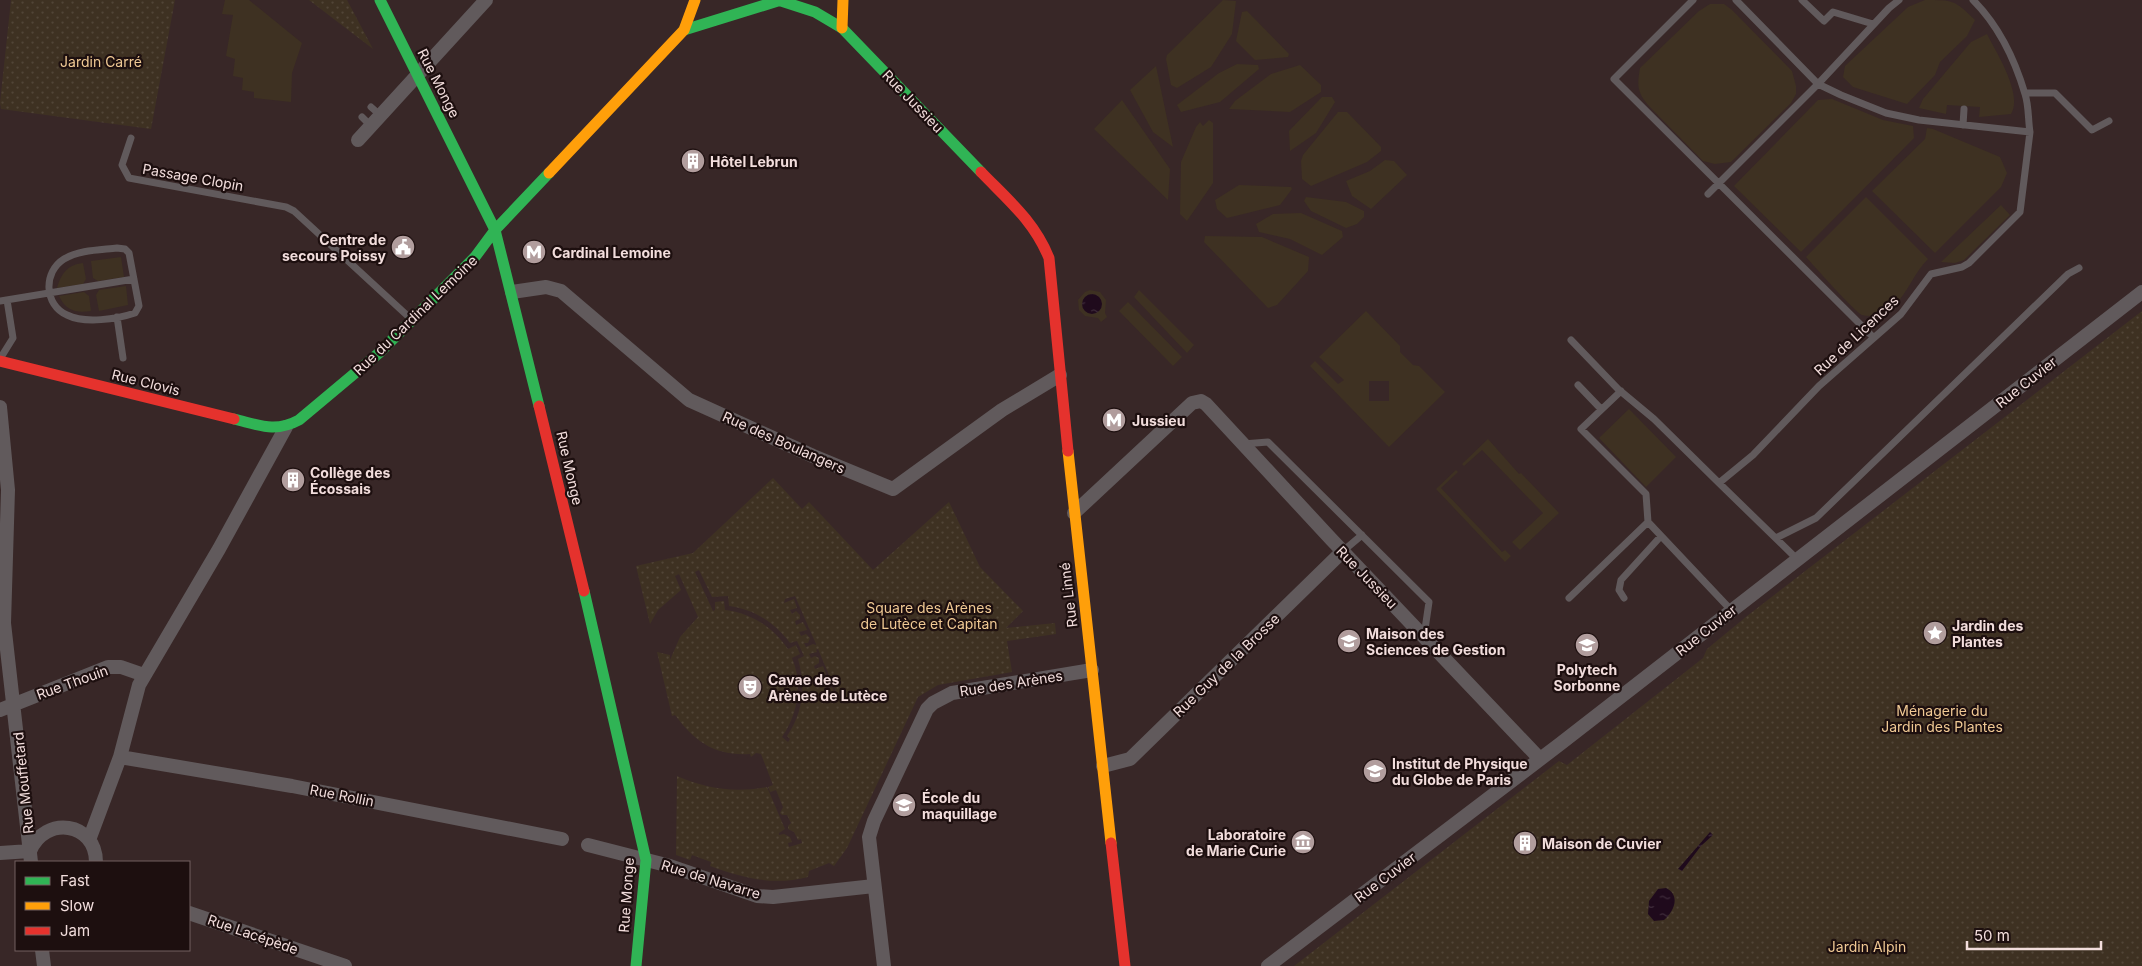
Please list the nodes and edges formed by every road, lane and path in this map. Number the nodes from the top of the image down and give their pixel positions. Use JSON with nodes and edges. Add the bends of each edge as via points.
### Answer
{"nodes":[{"id":1,"x":380,"y":0,"type":"edge"},
{"id":2,"x":486,"y":0,"type":"edge"},
{"id":3,"x":695,"y":0,"type":"edge"},
{"id":4,"x":780,"y":0,"type":"edge"},
{"id":5,"x":843,"y":0,"type":"edge"},
{"id":6,"x":1693,"y":0,"type":"edge"},
{"id":7,"x":1736,"y":0,"type":"edge"},
{"id":8,"x":1802,"y":0,"type":"edge"},
{"id":9,"x":1899,"y":0,"type":"edge"},
{"id":10,"x":1973,"y":0,"type":"edge"},
{"id":11,"x":1874,"y":24,"type":"junction"},
{"id":12,"x":842,"y":28,"type":"junction"},
{"id":13,"x":684,"y":30,"type":"junction"},
{"id":14,"x":418,"y":74,"type":"junction"},
{"id":15,"x":1818,"y":84,"type":"junction"},
{"id":16,"x":2025,"y":93,"type":"junction"},
{"id":17,"x":1964,"y":109,"type":"dead end"},
{"id":18,"x":2109,"y":121,"type":"dead end"},
{"id":19,"x":1963,"y":125,"type":"junction"},
{"id":20,"x":2030,"y":132,"type":"junction"},
{"id":21,"x":131,"y":138,"type":"dead end"},
{"id":22,"x":358,"y":140,"type":"dead end"},
{"id":23,"x":1719,"y":183,"type":"junction"},
{"id":24,"x":1708,"y":194,"type":"dead end"},
{"id":25,"x":1032,"y":225,"type":"joint"},
{"id":26,"x":495,"y":230,"type":"junction"},
{"id":27,"x":2079,"y":268,"type":"dead end"},
{"id":28,"x":134,"y":279,"type":"junction"},
{"id":29,"x":512,"y":292,"type":"junction"},
{"id":30,"x":2142,"y":292,"type":"edge"},
{"id":31,"x":48,"y":293,"type":"junction"},
{"id":32,"x":3,"y":301,"type":"edge"},
{"id":33,"x":117,"y":317,"type":"junction"},
{"id":34,"x":411,"y":320,"type":"junction"},
{"id":35,"x":1873,"y":337,"type":"junction"},
{"id":36,"x":1571,"y":340,"type":"dead end"},
{"id":37,"x":123,"y":358,"type":"dead end"},
{"id":38,"x":0,"y":360,"type":"edge"},
{"id":39,"x":1060,"y":374,"type":"junction"},
{"id":40,"x":1578,"y":385,"type":"dead end"},
{"id":41,"x":1621,"y":391,"type":"junction"},
{"id":42,"x":0,"y":407,"type":"edge"},
{"id":43,"x":1601,"y":410,"type":"junction"},
{"id":44,"x":286,"y":427,"type":"junction"},
{"id":45,"x":1,"y":430,"type":"edge"},
{"id":46,"x":1242,"y":444,"type":"junction"},
{"id":47,"x":1719,"y":483,"type":"junction"},
{"id":48,"x":1074,"y":513,"type":"junction"},
{"id":49,"x":1648,"y":522,"type":"junction"},
{"id":50,"x":1362,"y":535,"type":"junction"},
{"id":51,"x":1661,"y":536,"type":"junction"},
{"id":52,"x":1776,"y":538,"type":"junction"},
{"id":53,"x":1343,"y":551,"type":"junction"},
{"id":54,"x":1797,"y":559,"type":"junction"},
{"id":55,"x":1568,"y":598,"type":"dead end"},
{"id":56,"x":1624,"y":598,"type":"dead end"},
{"id":57,"x":1731,"y":610,"type":"junction"},
{"id":58,"x":1424,"y":637,"type":"junction"},
{"id":59,"x":1092,"y":670,"type":"junction"},
{"id":60,"x":144,"y":675,"type":"junction"},
{"id":61,"x":6,"y":707,"type":"edge"},
{"id":62,"x":120,"y":757,"type":"junction"},
{"id":63,"x":1539,"y":758,"type":"junction"},
{"id":64,"x":1103,"y":766,"type":"junction"},
{"id":65,"x":562,"y":839,"type":"dead end"},
{"id":66,"x":89,"y":840,"type":"junction"},
{"id":67,"x":588,"y":845,"type":"dead end"},
{"id":68,"x":0,"y":853,"type":"edge"},
{"id":69,"x":30,"y":857,"type":"edge"},
{"id":70,"x":646,"y":860,"type":"junction"},
{"id":71,"x":96,"y":861,"type":"edge"},
{"id":72,"x":874,"y":886,"type":"junction"},
{"id":73,"x":190,"y":912,"type":"edge"},
{"id":74,"x":42,"y":951,"type":"edge"},
{"id":75,"x":44,"y":966,"type":"edge"},
{"id":76,"x":345,"y":966,"type":"edge"},
{"id":77,"x":636,"y":966,"type":"edge"},
{"id":78,"x":884,"y":966,"type":"edge"},
{"id":79,"x":1125,"y":966,"type":"edge"},
{"id":80,"x":1268,"y":966,"type":"edge"}],
"edges":[{"from":1,"to":14,"type":"street","name":"Rue Monge"},
{"from":2,"to":14,"type":"street"},
{"from":3,"to":13,"type":"street","name":"Rue du Cardinal Lemoine"},
{"from":4,"to":12,"type":"street","name":"Rue Jussieu","via":[[815,12]]},
{"from":4,"to":13,"type":"street","name":"Rue du Cardinal Lemoine"},
{"from":5,"to":12,"type":"street"},
{"from":6,"to":23,"type":"lane","via":[[1614,79]]},
{"from":7,"to":15,"type":"lane"},
{"from":8,"to":11,"type":"lane","via":[[1824,21],[1833,12]]},
{"from":9,"to":11,"type":"lane"},
{"from":10,"to":16,"type":"lane","name":"Rue de Licences","via":[[1985,11],[2004,42]]},
{"from":11,"to":15,"type":"lane"},
{"from":12,"to":25,"type":"street","name":"Rue Jussieu"},
{"from":13,"to":26,"type":"street","name":"Rue du Cardinal Lemoine"},
{"from":14,"to":22,"type":"street","via":[[371,116]]},
{"from":14,"to":26,"type":"street","name":"Rue Monge"},
{"from":15,"to":19,"type":"lane","via":[[1886,113]]},
{"from":15,"to":23,"type":"lane"},
{"from":16,"to":18,"type":"lane","via":[[2055,93],[2092,130]]},
{"from":16,"to":20,"type":"lane","name":"Rue de Licences"},
{"from":17,"to":19,"type":"lane"},
{"from":19,"to":20,"type":"lane"},
{"from":20,"to":35,"type":"lane","name":"Rue de Licences","via":[[2021,206],[2016,218],[1970,263],[1931,274],[1901,314]]},
{"from":21,"to":34,"type":"lane","name":"Passage Clopin","via":[[122,164],[129,178],[294,211]]},
{"from":23,"to":24,"type":"lane"},
{"from":23,"to":35,"type":"lane"},
{"from":25,"to":39,"type":"street","name":"Rue Linné","via":[[1049,258]]},
{"from":26,"to":29,"type":"street","name":"Rue Monge"},
{"from":26,"to":34,"type":"street","name":"Rue du Cardinal Lemoine","via":[[475,257]]},
{"from":27,"to":52,"type":"lane","via":[[2068,274],[1816,518]]},
{"from":28,"to":31,"type":"lane"},
{"from":28,"to":31,"type":"lane","via":[[129,252],[125,249],[84,253],[63,260],[54,269]]},
{"from":28,"to":33,"type":"lane","via":[[138,308],[135,313]]},
{"from":29,"to":39,"type":"street","name":"Rue des Boulangers","via":[[546,287],[561,291],[689,400],[893,490],[1002,410]]},
{"from":29,"to":70,"type":"street","name":"Rue Monge"},
{"from":30,"to":54,"type":"street","name":"Rue Cuvier"},
{"from":31,"to":32,"type":"lane"},
{"from":31,"to":33,"type":"lane","via":[[54,305],[66,315],[85,320]]},
{"from":32,"to":38,"type":"lane","via":[[13,338]]},
{"from":33,"to":37,"type":"lane"},
{"from":34,"to":44,"type":"street","name":"Rue du Cardinal Lemoine","via":[[379,353],[300,420]]},
{"from":35,"to":47,"type":"lane","name":"Rue de Licences","via":[[1819,386],[1753,455]]},
{"from":36,"to":41,"type":"lane"},
{"from":38,"to":44,"type":"street","name":"Rue Clovis","via":[[268,427]]},
{"from":39,"to":48,"type":"street","name":"Rue Linné"},
{"from":40,"to":43,"type":"lane"},
{"from":41,"to":43,"type":"lane"},
{"from":41,"to":47,"type":"lane"},
{"from":42,"to":45,"type":"street","name":"Rue Mouffetard"},
{"from":43,"to":49,"type":"lane","via":[[1581,429],[1646,494]]},
{"from":44,"to":60,"type":"street","name":"Rue du Cardinal Lemoine"},
{"from":45,"to":61,"type":"street","name":"Rue Mouffetard","via":[[8,490],[4,623]]},
{"from":46,"to":48,"type":"street","name":"Rue Jussieu","via":[[1206,404],[1201,401],[1192,403]]},
{"from":46,"to":50,"type":"lane","via":[[1268,442]]},
{"from":46,"to":53,"type":"street","name":"Rue Jussieu"},
{"from":47,"to":52,"type":"lane"},
{"from":48,"to":59,"type":"street","name":"Rue Linné"},
{"from":49,"to":51,"type":"lane"},
{"from":49,"to":55,"type":"lane"},
{"from":50,"to":53,"type":"lane"},
{"from":50,"to":58,"type":"lane","via":[[1429,602]]},
{"from":51,"to":56,"type":"lane","via":[[1621,580],[1619,590]]},
{"from":51,"to":57,"type":"lane"},
{"from":52,"to":54,"type":"lane"},
{"from":53,"to":58,"type":"street","name":"Rue Jussieu"},
{"from":53,"to":64,"type":"street","name":"Rue Guy de la Brosse","via":[[1130,759]]},
{"from":54,"to":57,"type":"street","name":"Rue Cuvier"},
{"from":57,"to":63,"type":"street","name":"Rue Cuvier"},
{"from":58,"to":63,"type":"street","name":"Rue Jussieu"},
{"from":59,"to":64,"type":"street","name":"Rue Linné"},
{"from":59,"to":72,"type":"street","name":"Rue des Arènes","via":[[952,693],[933,703],[927,709],[874,821],[870,838]]},
{"from":60,"to":61,"type":"street","name":"Rue Thouin","via":[[121,667],[108,667]]},
{"from":60,"to":62,"type":"street","name":"Rue du Cardinal Lemoine"},
{"from":61,"to":69,"type":"street","name":"Rue Mouffetard"},
{"from":62,"to":65,"type":"street","name":"Rue Rollin","via":[[292,786]]},
{"from":62,"to":66,"type":"street","name":"Rue du Cardinal Lemoine"},
{"from":63,"to":80,"type":"street","name":"Rue Cuvier"},
{"from":64,"to":79,"type":"street","name":"Rue Linné"},
{"from":66,"to":69,"type":"street","via":[[72,828],[51,829],[39,837]]},
{"from":66,"to":71,"type":"street"},
{"from":67,"to":70,"type":"street"},
{"from":68,"to":69,"type":"street"},
{"from":70,"to":72,"type":"street","name":"Rue de Navarre","via":[[757,896]]},
{"from":70,"to":77,"type":"street","name":"Rue Monge"},
{"from":72,"to":78,"type":"street"},
{"from":73,"to":76,"type":"street","name":"Rue Lacépède"},
{"from":74,"to":75,"type":"street"}]}
